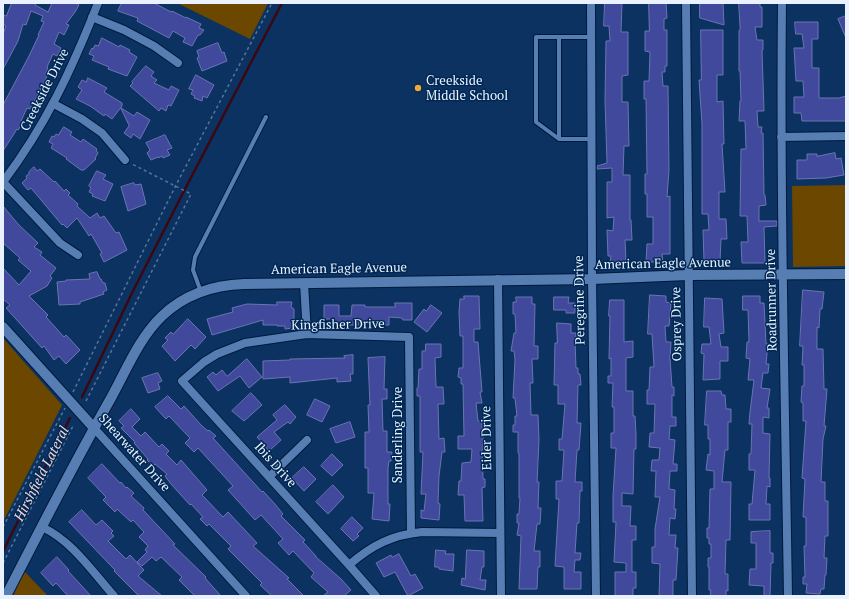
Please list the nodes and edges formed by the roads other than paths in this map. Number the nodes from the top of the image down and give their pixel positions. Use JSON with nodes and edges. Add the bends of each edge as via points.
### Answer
{"nodes":[{"id":1,"x":98,"y":3,"type":"edge"},
{"id":2,"x":591,"y":3,"type":"edge"},
{"id":3,"x":686,"y":3,"type":"edge"},
{"id":4,"x":782,"y":3,"type":"edge"},
{"id":5,"x":92,"y":17,"type":"junction"},
{"id":6,"x":559,"y":37,"type":"junction"},
{"id":7,"x":591,"y":37,"type":"junction"},
{"id":8,"x":178,"y":63,"type":"dead end"},
{"id":9,"x":54,"y":104,"type":"junction"},
{"id":10,"x":266,"y":117,"type":"dead end"},
{"id":11,"x":846,"y":136,"type":"edge"},
{"id":12,"x":781,"y":137,"type":"junction"},
{"id":13,"x":559,"y":139,"type":"junction"},
{"id":14,"x":591,"y":139,"type":"junction"},
{"id":15,"x":125,"y":160,"type":"road end"},
{"id":16,"x":3,"y":182,"type":"edge"},
{"id":17,"x":78,"y":255,"type":"dead end"},
{"id":18,"x":846,"y":274,"type":"edge"},
{"id":19,"x":688,"y":275,"type":"junction"},
{"id":20,"x":784,"y":275,"type":"junction"},
{"id":21,"x":498,"y":279,"type":"junction"},
{"id":22,"x":592,"y":279,"type":"junction"},
{"id":23,"x":304,"y":283,"type":"junction"},
{"id":24,"x":201,"y":292,"type":"junction"},
{"id":25,"x":3,"y":327,"type":"edge"},
{"id":26,"x":307,"y":334,"type":"junction"},
{"id":27,"x":409,"y":337,"type":"joint"},
{"id":28,"x":182,"y":381,"type":"joint"},
{"id":29,"x":94,"y":428,"type":"junction"},
{"id":30,"x":307,"y":440,"type":"dead end"},
{"id":31,"x":269,"y":477,"type":"junction"},
{"id":32,"x":42,"y":527,"type":"junction"},
{"id":33,"x":411,"y":533,"type":"junction"},
{"id":34,"x":500,"y":534,"type":"junction"},
{"id":35,"x":349,"y":565,"type":"junction"},
{"id":36,"x":6,"y":596,"type":"edge"},
{"id":37,"x":114,"y":596,"type":"edge"},
{"id":38,"x":246,"y":596,"type":"edge"},
{"id":39,"x":376,"y":596,"type":"edge"},
{"id":40,"x":501,"y":596,"type":"edge"},
{"id":41,"x":596,"y":596,"type":"edge"},
{"id":42,"x":692,"y":596,"type":"edge"},
{"id":43,"x":788,"y":596,"type":"edge"}],
"edges":[{"from":1,"to":5,"type":"street","name":"Creekside Drive"},
{"from":2,"to":7,"type":"street","name":"Peregrine Drive"},
{"from":3,"to":19,"type":"street","name":"Osprey Drive"},
{"from":4,"to":12,"type":"street","name":"Roadrunner Drive"},
{"from":5,"to":8,"type":"street","via":[[154,46]]},
{"from":5,"to":9,"type":"street","name":"Creekside Drive"},
{"from":6,"to":7,"type":"lane"},
{"from":6,"to":13,"type":"lane"},
{"from":6,"to":13,"type":"lane","via":[[536,37],[536,122]]},
{"from":7,"to":14,"type":"street","name":"Peregrine Drive"},
{"from":9,"to":15,"type":"street","via":[[102,133]]},
{"from":9,"to":16,"type":"street","name":"Creekside Drive"},
{"from":10,"to":24,"type":"lane","via":[[195,257],[193,270]]},
{"from":11,"to":12,"type":"street"},
{"from":12,"to":20,"type":"street","name":"Roadrunner Drive"},
{"from":13,"to":14,"type":"lane"},
{"from":14,"to":22,"type":"street","name":"Peregrine Drive"},
{"from":16,"to":17,"type":"street","via":[[60,243]]},
{"from":18,"to":20,"type":"street","name":"American Eagle Avenue"},
{"from":19,"to":20,"type":"street","name":"American Eagle Avenue"},
{"from":19,"to":22,"type":"street","name":"American Eagle Avenue"},
{"from":19,"to":42,"type":"street","name":"Osprey Drive"},
{"from":20,"to":43,"type":"street","name":"Roadrunner Drive"},
{"from":21,"to":22,"type":"street","name":"American Eagle Avenue"},
{"from":21,"to":23,"type":"street","name":"American Eagle Avenue"},
{"from":21,"to":34,"type":"street","name":"Eider Drive"},
{"from":22,"to":41,"type":"street","name":"Peregrine Drive"},
{"from":23,"to":24,"type":"street","name":"American Eagle Avenue","via":[[232,284]]},
{"from":23,"to":26,"type":"street"},
{"from":24,"to":29,"type":"street","name":"American Eagle Avenue","via":[[188,297],[169,310],[148,332]]},
{"from":25,"to":29,"type":"street","name":"Shearwater Drive"},
{"from":26,"to":27,"type":"street","name":"Kingfisher Drive"},
{"from":26,"to":28,"type":"street","name":"Kingfisher Drive","via":[[245,343],[230,348],[204,362]]},
{"from":27,"to":33,"type":"street","name":"Sanderling Drive"},
{"from":28,"to":31,"type":"street","name":"Ibis Drive"},
{"from":29,"to":32,"type":"street","name":"American Eagle Avenue"},
{"from":29,"to":38,"type":"street","name":"Shearwater Drive"},
{"from":30,"to":31,"type":"street"},
{"from":31,"to":35,"type":"street","name":"Ibis Drive"},
{"from":32,"to":36,"type":"street","name":"American Eagle Avenue"},
{"from":32,"to":37,"type":"street","via":[[68,544]]},
{"from":33,"to":34,"type":"street"},
{"from":33,"to":35,"type":"street","via":[[379,544]]},
{"from":34,"to":40,"type":"street","name":"Eider Drive"},
{"from":35,"to":39,"type":"street","name":"Ibis Drive"}]}
